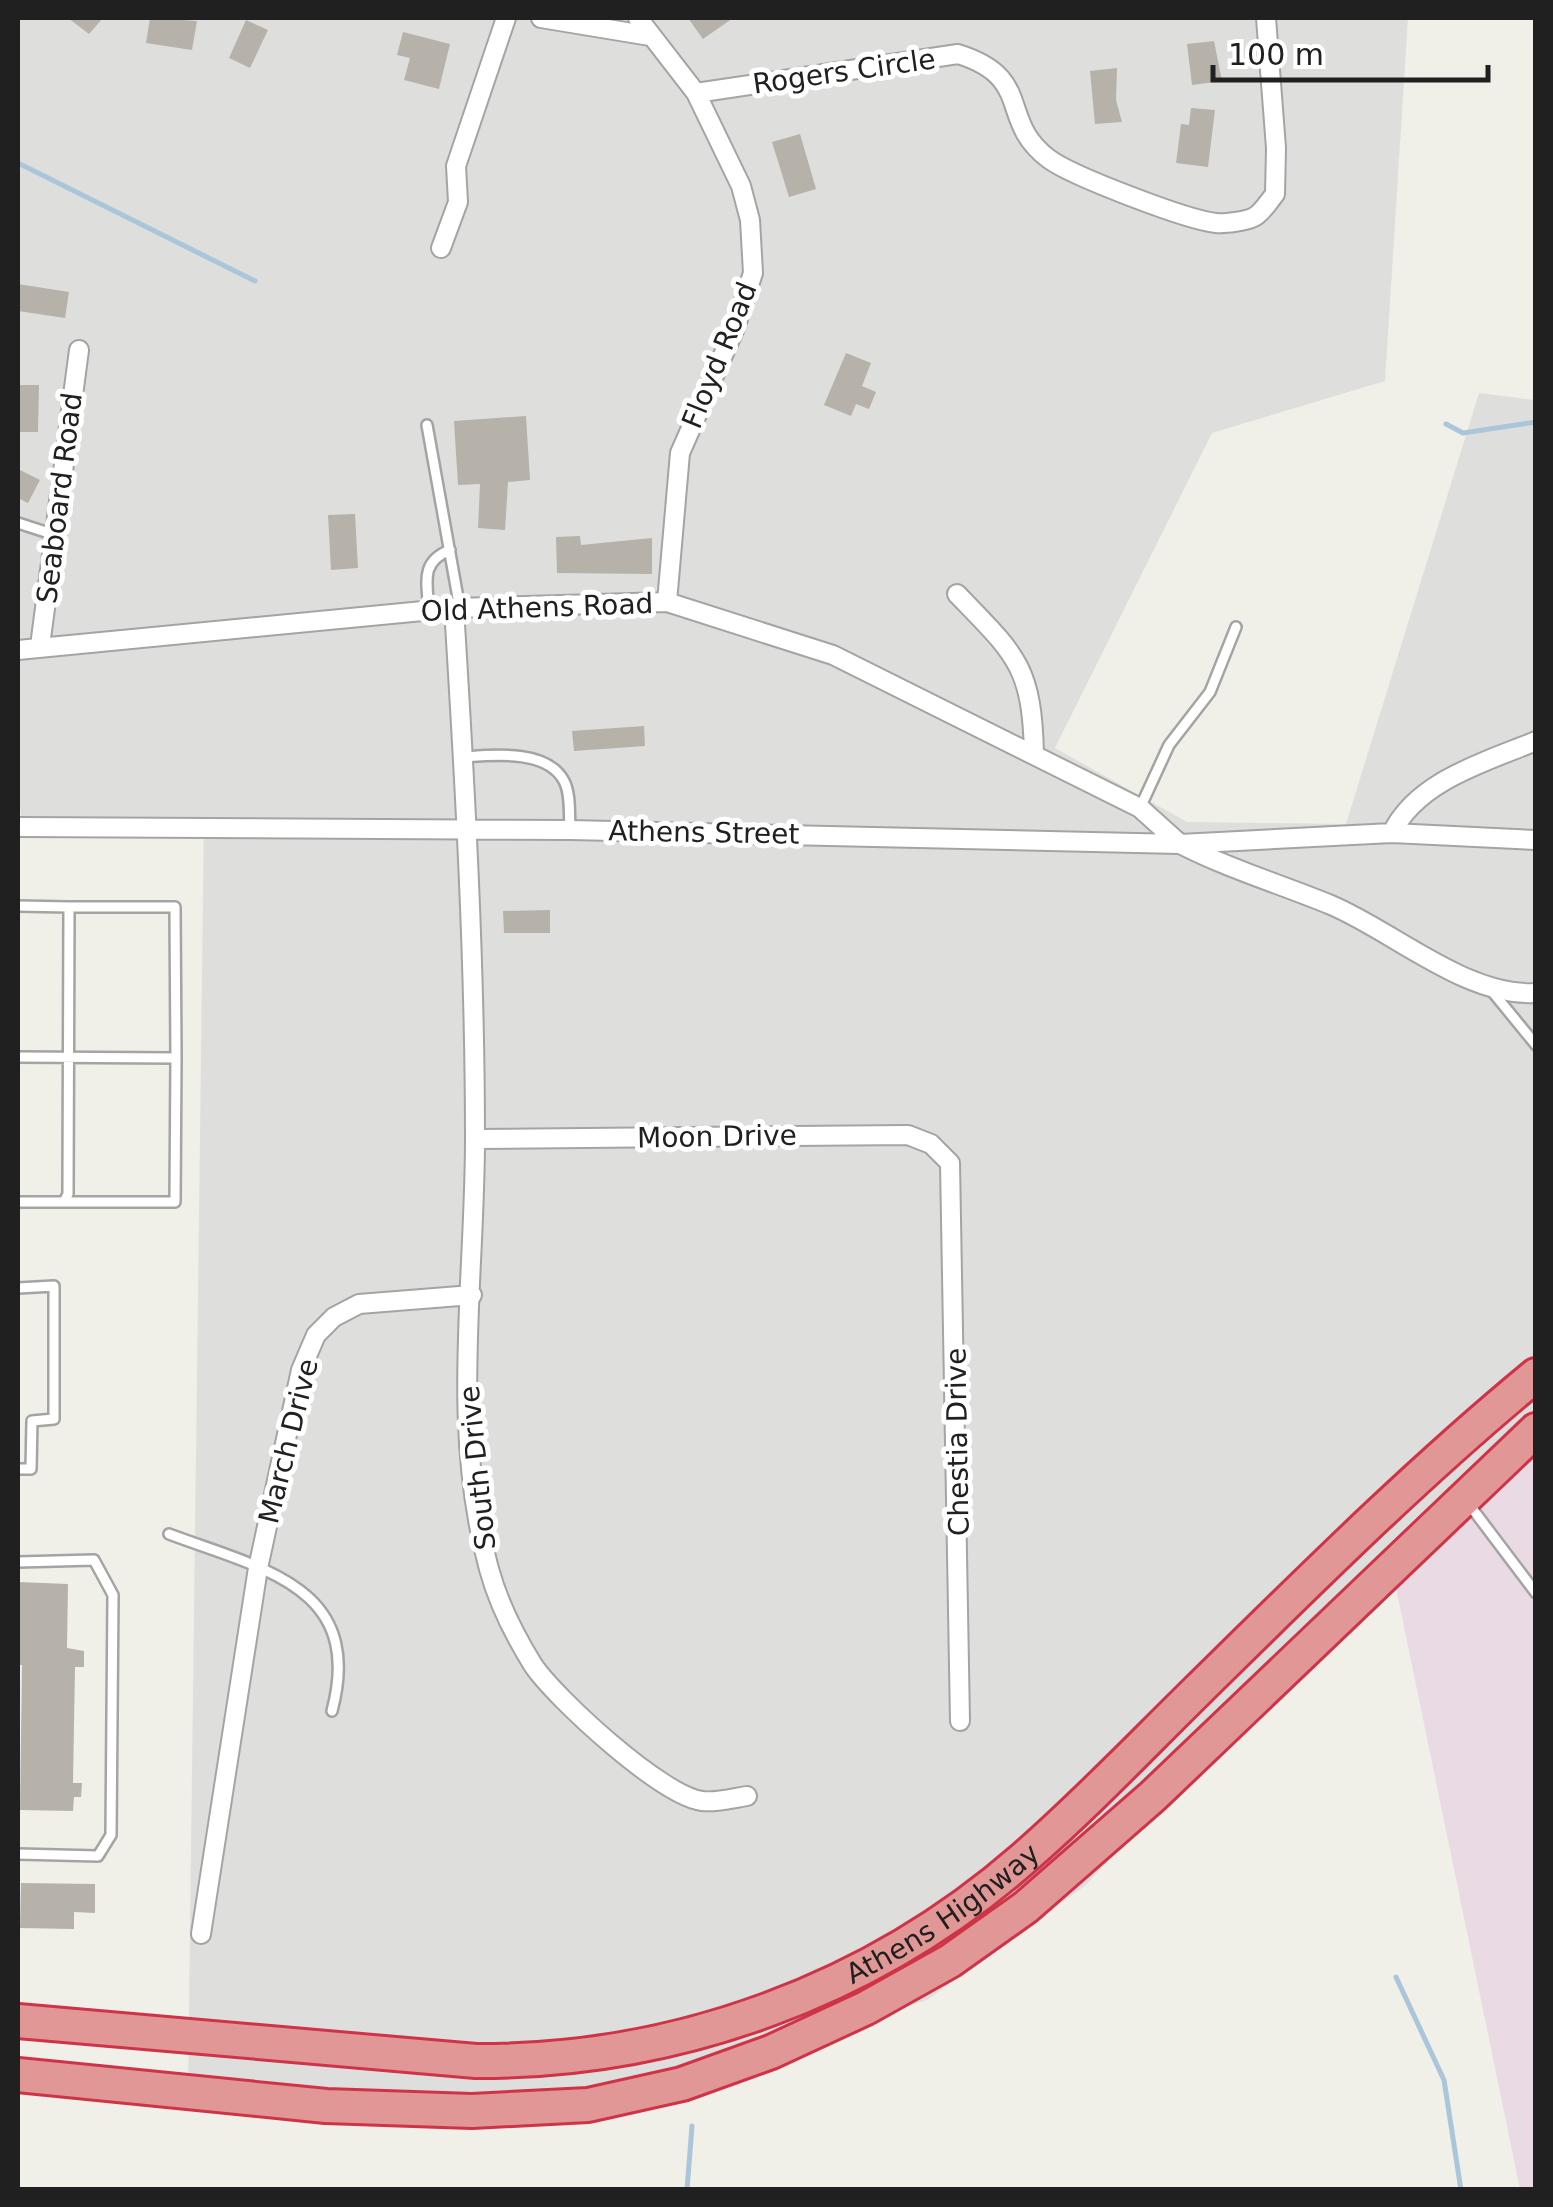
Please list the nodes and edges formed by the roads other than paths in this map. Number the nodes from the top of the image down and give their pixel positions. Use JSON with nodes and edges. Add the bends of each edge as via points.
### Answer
{"nodes":[{"id":1,"x":506,"y":18,"type":"edge"},
{"id":2,"x":541,"y":18,"type":"edge"},
{"id":3,"x":638,"y":18,"type":"edge"},
{"id":4,"x":1266,"y":18,"type":"edge"},
{"id":5,"x":650,"y":36,"type":"junction"},
{"id":6,"x":696,"y":92,"type":"junction"},
{"id":7,"x":440,"y":248,"type":"dead end"},
{"id":8,"x":79,"y":350,"type":"dead end"},
{"id":9,"x":427,"y":425,"type":"dead end"},
{"id":10,"x":18,"y":523,"type":"edge"},
{"id":11,"x":55,"y":535,"type":"junction"},
{"id":12,"x":450,"y":550,"type":"junction"},
{"id":13,"x":957,"y":594,"type":"dead end"},
{"id":14,"x":668,"y":602,"type":"junction"},
{"id":15,"x":457,"y":609,"type":"junction"},
{"id":16,"x":429,"y":611,"type":"junction"},
{"id":17,"x":1236,"y":627,"type":"dead end"},
{"id":18,"x":40,"y":646,"type":"junction"},
{"id":19,"x":18,"y":650,"type":"edge"},
{"id":20,"x":1536,"y":740,"type":"edge"},
{"id":21,"x":1034,"y":754,"type":"junction"},
{"id":22,"x":464,"y":757,"type":"junction"},
{"id":23,"x":1140,"y":808,"type":"junction"},
{"id":24,"x":18,"y":827,"type":"edge"},
{"id":25,"x":570,"y":830,"type":"junction"},
{"id":26,"x":468,"y":831,"type":"junction"},
{"id":27,"x":1392,"y":832,"type":"junction"},
{"id":28,"x":1536,"y":840,"type":"edge"},
{"id":29,"x":1180,"y":844,"type":"junction"},
{"id":30,"x":18,"y":906,"type":"edge"},
{"id":31,"x":70,"y":906,"type":"junction"},
{"id":32,"x":1486,"y":984,"type":"junction"},
{"id":33,"x":1536,"y":993,"type":"edge"},
{"id":34,"x":1536,"y":1045,"type":"edge"},
{"id":35,"x":18,"y":1057,"type":"edge"},
{"id":36,"x":70,"y":1057,"type":"junction"},
{"id":37,"x":176,"y":1058,"type":"junction"},
{"id":38,"x":475,"y":1139,"type":"junction"},
{"id":39,"x":950,"y":1163,"type":"joint"},
{"id":40,"x":18,"y":1202,"type":"edge"},
{"id":41,"x":64,"y":1202,"type":"junction"},
{"id":42,"x":18,"y":1288,"type":"edge"},
{"id":43,"x":472,"y":1296,"type":"junction"},
{"id":44,"x":1536,"y":1375,"type":"edge"},
{"id":45,"x":1533,"y":1437,"type":"edge"},
{"id":46,"x":18,"y":1469,"type":"edge"},
{"id":47,"x":1463,"y":1496,"type":"junction"},
{"id":48,"x":170,"y":1534,"type":"dead end"},
{"id":49,"x":18,"y":1562,"type":"edge"},
{"id":50,"x":258,"y":1568,"type":"junction"},
{"id":51,"x":1536,"y":1592,"type":"edge"},
{"id":52,"x":332,"y":1712,"type":"dead end"},
{"id":53,"x":960,"y":1721,"type":"dead end"},
{"id":54,"x":747,"y":1796,"type":"dead end"},
{"id":55,"x":18,"y":1854,"type":"edge"},
{"id":56,"x":201,"y":1934,"type":"dead end"},
{"id":57,"x":18,"y":2021,"type":"edge"},
{"id":58,"x":18,"y":2076,"type":"edge"}],
"edges":[{"from":1,"to":7,"type":"street","via":[[456,166],[458,202]]},
{"from":2,"to":5,"type":"street"},
{"from":3,"to":5,"type":"street","name":"Floyd Road"},
{"from":4,"to":6,"type":"street","name":"Rogers Circle","via":[[1275,194],[1253,218],[1216,223],[1096,183],[1049,159],[1022,131],[1010,90],[989,64],[958,54]]},
{"from":5,"to":6,"type":"street","name":"Floyd Road"},
{"from":6,"to":14,"type":"street","name":"Floyd Road","via":[[741,186],[753,273],[680,452]]},
{"from":8,"to":11,"type":"street","name":"Seaboard Road"},
{"from":9,"to":12,"type":"lane"},
{"from":10,"to":11,"type":"lane"},
{"from":11,"to":18,"type":"street","name":"Seaboard Road"},
{"from":12,"to":15,"type":"lane"},
{"from":12,"to":16,"type":"lane","via":[[434,556],[426,569]]},
{"from":13,"to":21,"type":"street","via":[[1023,670],[1033,704]]},
{"from":14,"to":15,"type":"street","name":"Old Athens Road"},
{"from":14,"to":21,"type":"street","name":"Old Athens Road","via":[[833,655]]},
{"from":15,"to":16,"type":"street","name":"Old Athens Road"},
{"from":15,"to":22,"type":"street"},
{"from":16,"to":18,"type":"street","name":"Old Athens Road"},
{"from":17,"to":23,"type":"lane","via":[[1210,692],[1169,745]]},
{"from":18,"to":19,"type":"street","name":"Old Athens Road"},
{"from":20,"to":27,"type":"street","via":[[1421,795],[1404,808]]},
{"from":21,"to":23,"type":"street","name":"Old Athens Road"},
{"from":22,"to":25,"type":"lane","via":[[515,755],[558,774],[566,784]]},
{"from":22,"to":26,"type":"street"},
{"from":23,"to":29,"type":"street","name":"Old Athens Road"},
{"from":24,"to":26,"type":"street","name":"Athens Street"},
{"from":25,"to":26,"type":"street","name":"Athens Street"},
{"from":25,"to":29,"type":"street","name":"Athens Street"},
{"from":26,"to":38,"type":"street"},
{"from":27,"to":28,"type":"street"},
{"from":27,"to":29,"type":"street"},
{"from":29,"to":32,"type":"street","name":"Athens Street","via":[[1234,872],[1334,906]]},
{"from":30,"to":31,"type":"lane"},
{"from":31,"to":36,"type":"lane"},
{"from":31,"to":37,"type":"lane","via":[[175,908]]},
{"from":32,"to":33,"type":"street","name":"Athens Street"},
{"from":32,"to":34,"type":"lane"},
{"from":35,"to":36,"type":"lane"},
{"from":36,"to":37,"type":"lane"},
{"from":36,"to":41,"type":"lane"},
{"from":37,"to":41,"type":"lane","via":[[175,1202]]},
{"from":38,"to":39,"type":"street","name":"Moon Drive","via":[[908,1134]]},
{"from":38,"to":43,"type":"street"},
{"from":39,"to":53,"type":"street","name":"Chestia Drive"},
{"from":40,"to":41,"type":"lane"},
{"from":42,"to":46,"type":"lane","via":[[54,1286],[54,1419],[32,1422],[32,1469]]},
{"from":43,"to":50,"type":"street","name":"March Drive","via":[[359,1304],[316,1335],[301,1370]]},
{"from":43,"to":54,"type":"street","name":"South Drive","via":[[466,1361],[477,1519],[490,1572],[535,1668],[670,1790],[702,1801]]},
{"from":44,"to":57,"type":"highway","name":"Athens Highway","via":[[1331,1560],[1022,1860],[914,1936],[792,2001],[667,2042],[552,2062]]},
{"from":45,"to":47,"type":"highway","name":"Athens Highway"},
{"from":47,"to":51,"type":"lane"},
{"from":47,"to":58,"type":"highway","name":"Athens Highway","via":[[1154,1796],[1026,1907],[950,1961],[772,2052],[682,2084],[588,2106],[472,2111],[326,2106]]},
{"from":48,"to":50,"type":"lane"},
{"from":49,"to":55,"type":"lane","via":[[94,1560],[114,1595],[111,1835],[98,1856]]},
{"from":50,"to":52,"type":"lane","via":[[290,1581],[325,1612],[341,1676]]},
{"from":50,"to":56,"type":"street","name":"March Drive"}]}
